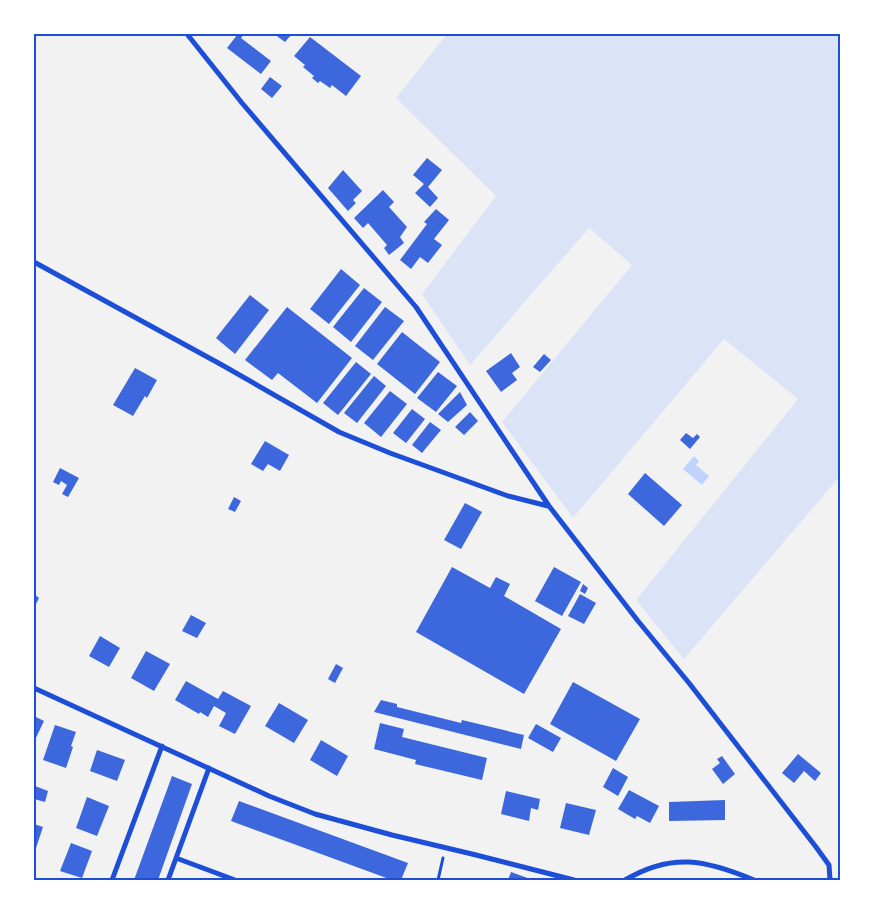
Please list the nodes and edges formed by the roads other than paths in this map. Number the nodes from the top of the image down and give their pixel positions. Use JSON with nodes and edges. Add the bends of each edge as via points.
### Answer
{"nodes":[{"id":1,"x":187,"y":34,"type":"edge"},
{"id":2,"x":34,"y":262,"type":"edge"},
{"id":3,"x":549,"y":506,"type":"junction"},
{"id":4,"x":34,"y":688,"type":"edge"},
{"id":5,"x":162,"y":746,"type":"junction"},
{"id":6,"x":209,"y":768,"type":"junction"},
{"id":7,"x":176,"y":858,"type":"junction"},
{"id":8,"x":112,"y":880,"type":"edge"},
{"id":9,"x":168,"y":880,"type":"edge"},
{"id":10,"x":235,"y":880,"type":"edge"},
{"id":11,"x":574,"y":880,"type":"edge"},
{"id":12,"x":625,"y":880,"type":"edge"},
{"id":13,"x":754,"y":880,"type":"edge"},
{"id":14,"x":830,"y":880,"type":"edge"},
{"id":15,"x":838,"y":880,"type":"edge"}],
"edges":[{"from":1,"to":3,"type":"street","via":[[416,307]]},
{"from":2,"to":3,"type":"street","via":[[339,432],[508,496]]},
{"from":3,"to":14,"type":"street","via":[[816,847],[829,865]]},
{"from":4,"to":5,"type":"street"},
{"from":5,"to":6,"type":"street"},
{"from":5,"to":8,"type":"street"},
{"from":6,"to":7,"type":"street"},
{"from":6,"to":11,"type":"street","via":[[269,796],[350,825]]},
{"from":7,"to":9,"type":"street"},
{"from":7,"to":10,"type":"street"},
{"from":12,"to":13,"type":"street","via":[[654,866],[694,861]]},
{"from":14,"to":15,"type":"street"}]}
